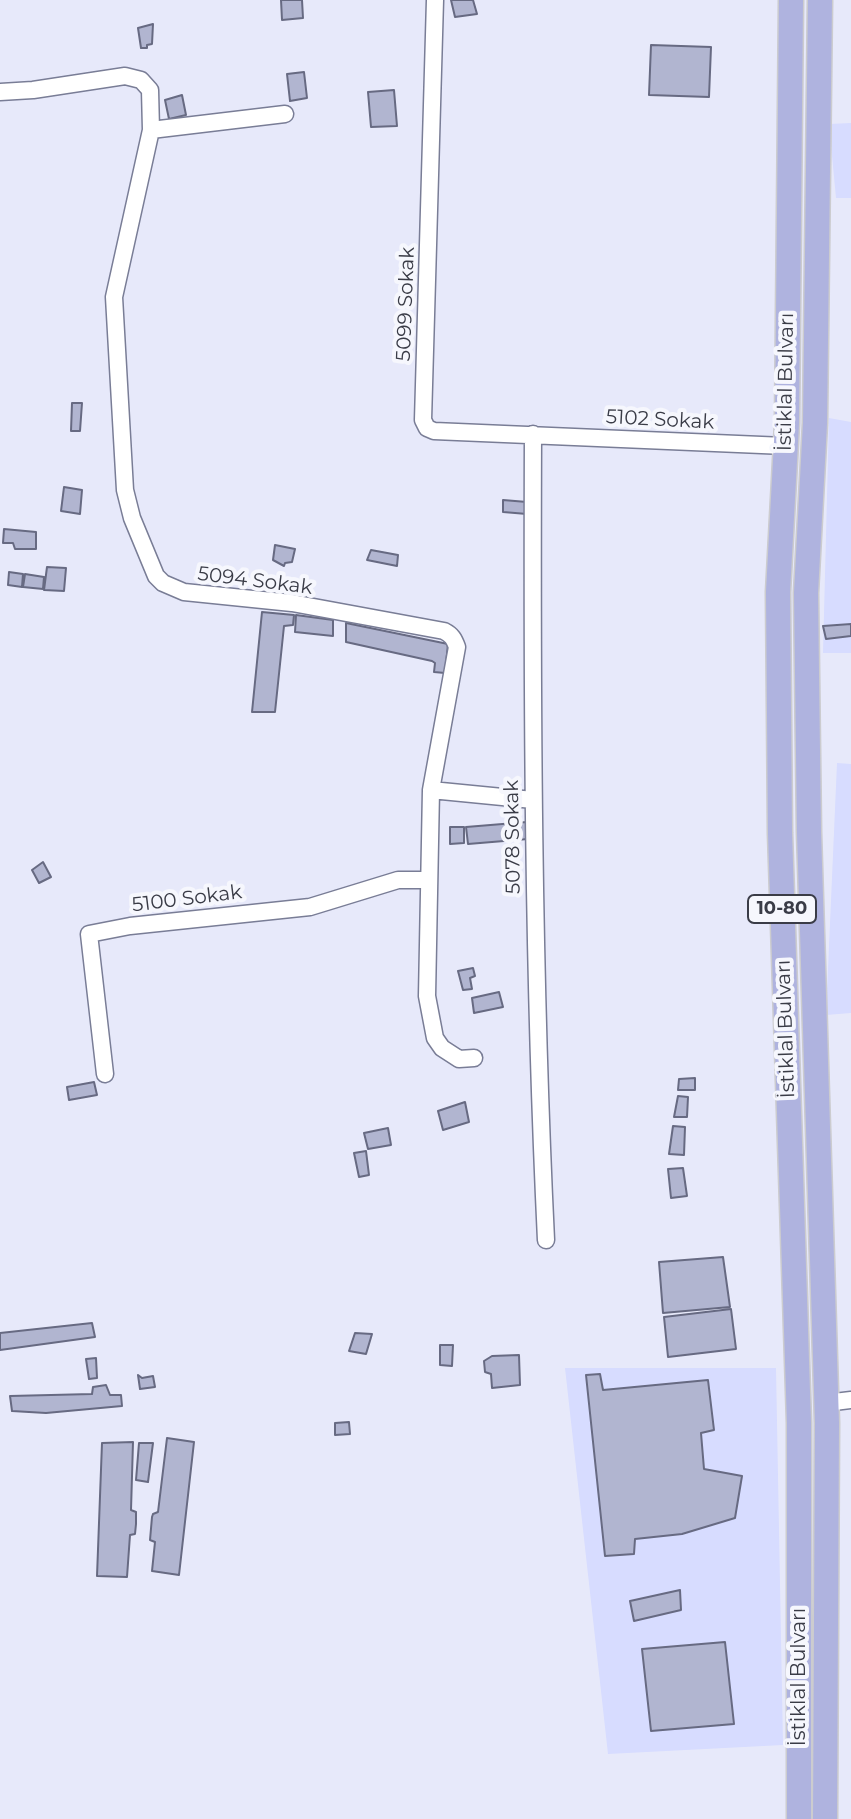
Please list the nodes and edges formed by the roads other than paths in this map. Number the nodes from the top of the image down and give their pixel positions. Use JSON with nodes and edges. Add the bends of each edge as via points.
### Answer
{"nodes":[{"id":1,"x":435,"y":0,"type":"edge"},
{"id":2,"x":791,"y":0,"type":"edge"},
{"id":3,"x":820,"y":0,"type":"edge"},
{"id":4,"x":0,"y":92,"type":"edge"},
{"id":5,"x":285,"y":114,"type":"dead end"},
{"id":6,"x":151,"y":130,"type":"junction"},
{"id":7,"x":533,"y":434,"type":"junction"},
{"id":8,"x":785,"y":446,"type":"junction"},
{"id":9,"x":431,"y":790,"type":"junction"},
{"id":10,"x":533,"y":800,"type":"junction"},
{"id":11,"x":428,"y":880,"type":"junction"},
{"id":12,"x":474,"y":1058,"type":"dead end"},
{"id":13,"x":105,"y":1074,"type":"dead end"},
{"id":14,"x":546,"y":1240,"type":"dead end"},
{"id":15,"x":851,"y":1400,"type":"edge"},
{"id":16,"x":826,"y":1403,"type":"junction"},
{"id":17,"x":799,"y":1819,"type":"edge"},
{"id":18,"x":825,"y":1819,"type":"edge"}],
"edges":[{"from":1,"to":7,"type":"street","name":"5099 Sokak","via":[[423,420],[434,431]]},
{"from":2,"to":8,"type":"main road","name":"İstiklal Bulvarı","number":"10-80"},
{"from":3,"to":16,"type":"main road","name":"İstiklal Bulvarı","number":"10-80","via":[[815,423],[806,606]]},
{"from":4,"to":6,"type":"street","name":"5094 Sokak","via":[[135,78],[150,90]]},
{"from":5,"to":6,"type":"street"},
{"from":6,"to":9,"type":"street","name":"5094 Sokak","via":[[114,297],[125,490],[150,565],[163,583],[184,592],[292,603],[451,634],[457,647]]},
{"from":7,"to":8,"type":"street","name":"5102 Sokak"},
{"from":7,"to":10,"type":"street","name":"5078 Sokak"},
{"from":8,"to":17,"type":"main road","name":"İstiklal Bulvarı","number":"10-80","via":[[778,637],[799,1423]]},
{"from":9,"to":10,"type":"street"},
{"from":9,"to":11,"type":"street","name":"5094 Sokak"},
{"from":10,"to":14,"type":"street","name":"5078 Sokak"},
{"from":11,"to":12,"type":"street","name":"5094 Sokak","via":[[427,996],[435,1038],[450,1056]]},
{"from":11,"to":13,"type":"street","name":"5100 Sokak","via":[[398,880],[310,907],[89,934]]},
{"from":15,"to":16,"type":"street"},
{"from":16,"to":18,"type":"main road","name":"İstiklal Bulvarı","number":"10-80"}]}
